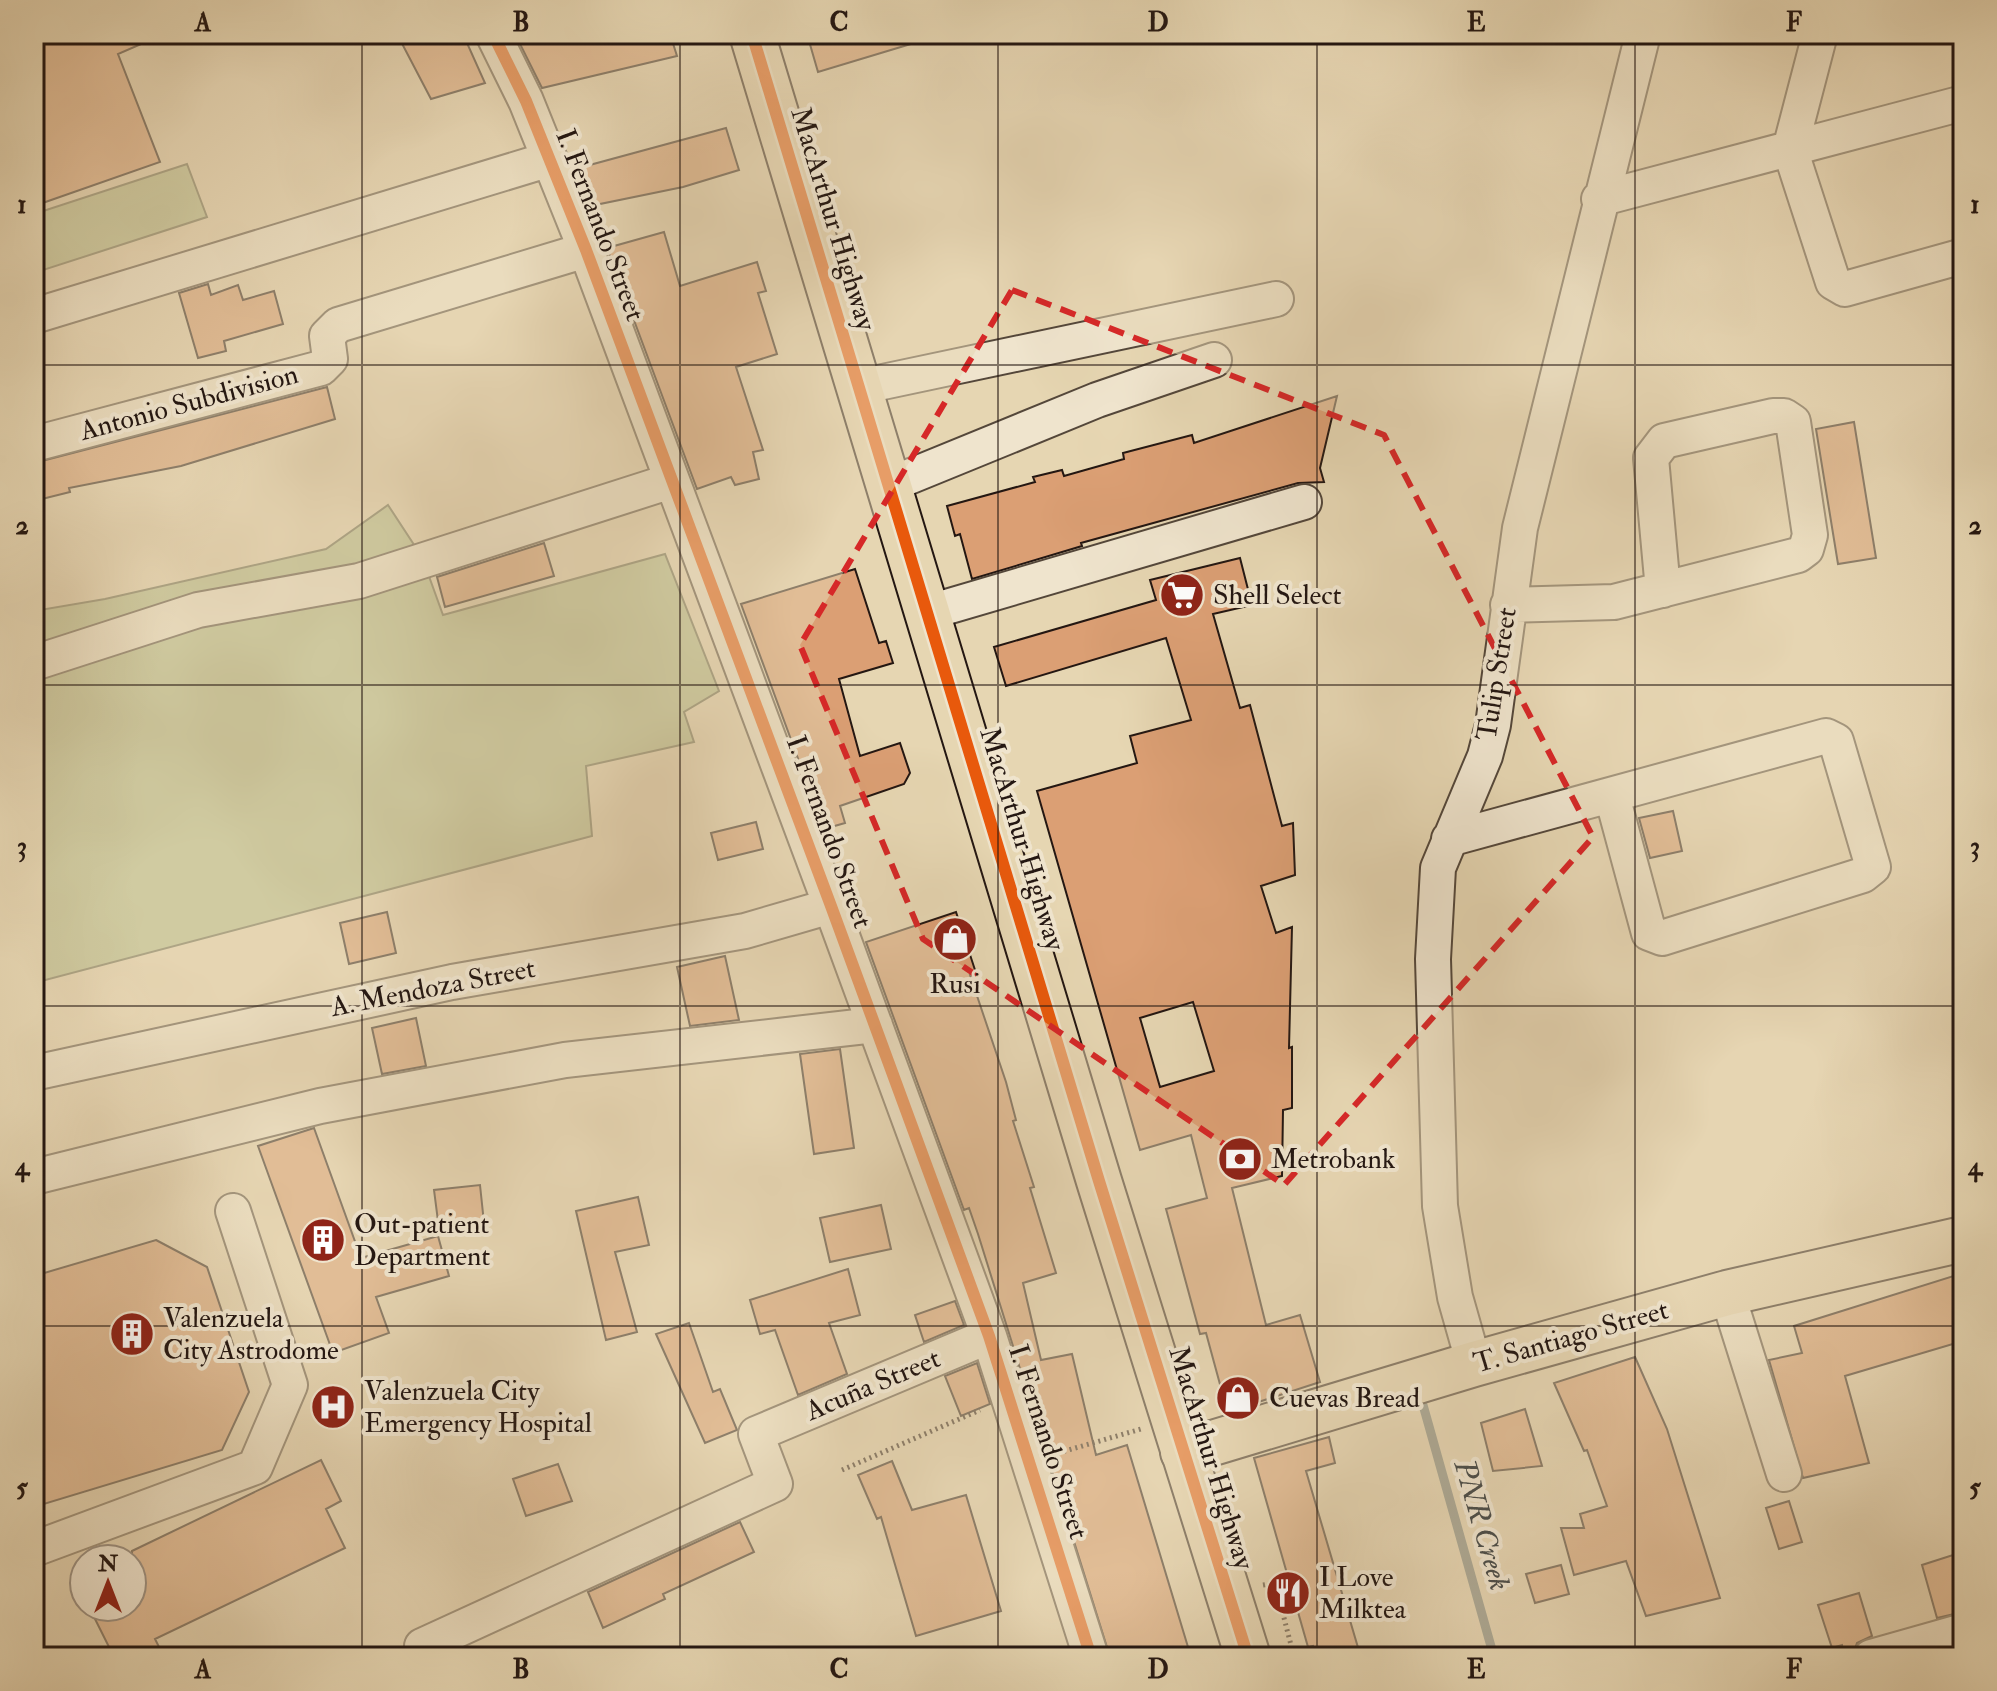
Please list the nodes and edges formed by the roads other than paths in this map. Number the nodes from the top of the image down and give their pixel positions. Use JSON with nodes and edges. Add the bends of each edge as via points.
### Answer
{"nodes":[{"id":1,"x":493,"y":34,"type":"edge"},
{"id":2,"x":752,"y":34,"type":"edge"},
{"id":3,"x":1643,"y":34,"type":"edge"},
{"id":4,"x":1820,"y":34,"type":"edge"},
{"id":5,"x":1963,"y":103,"type":"edge"},
{"id":6,"x":1790,"y":149,"type":"junction"},
{"id":7,"x":550,"y":159,"type":"junction"},
{"id":8,"x":1599,"y":199,"type":"junction"},
{"id":9,"x":586,"y":250,"type":"junction"},
{"id":10,"x":1963,"y":256,"type":"edge"},
{"id":11,"x":1276,"y":299,"type":"dead end"},
{"id":12,"x":34,"y":316,"type":"edge"},
{"id":13,"x":1214,"y":360,"type":"dead end"},
{"id":14,"x":859,"y":387,"type":"junction"},
{"id":15,"x":34,"y":444,"type":"edge"},
{"id":16,"x":671,"y":481,"type":"junction"},
{"id":17,"x":889,"y":485,"type":"junction"},
{"id":18,"x":1304,"y":502,"type":"dead end"},
{"id":19,"x":1663,"y":590,"type":"junction"},
{"id":20,"x":1508,"y":605,"type":"junction"},
{"id":21,"x":926,"y":613,"type":"junction"},
{"id":22,"x":34,"y":663,"type":"edge"},
{"id":23,"x":1612,"y":796,"type":"junction"},
{"id":24,"x":1449,"y":839,"type":"junction"},
{"id":25,"x":831,"y":906,"type":"junction"},
{"id":26,"x":875,"y":1025,"type":"junction"},
{"id":27,"x":34,"y":1073,"type":"edge"},
{"id":28,"x":34,"y":1177,"type":"edge"},
{"id":29,"x":233,"y":1211,"type":"dead end"},
{"id":30,"x":1963,"y":1239,"type":"edge"},
{"id":31,"x":1727,"y":1293,"type":"junction"},
{"id":32,"x":989,"y":1336,"type":"junction"},
{"id":33,"x":1474,"y":1364,"type":"junction"},
{"id":34,"x":1178,"y":1436,"type":"junction"},
{"id":35,"x":1784,"y":1474,"type":"dead end"},
{"id":36,"x":34,"y":1549,"type":"edge"},
{"id":37,"x":1963,"y":1631,"type":"edge"},
{"id":38,"x":422,"y":1646,"type":"dead end"},
{"id":39,"x":1091,"y":1657,"type":"edge"},
{"id":40,"x":1248,"y":1657,"type":"edge"},
{"id":41,"x":1871,"y":1657,"type":"edge"}],
"edges":[{"from":1,"to":7,"type":"street","name":"I. Fernando Street"},
{"from":2,"to":14,"type":"main road","name":"MacArthur Highway"},
{"from":3,"to":8,"type":"street","name":"Tulip Street"},
{"from":4,"to":6,"type":"street"},
{"from":5,"to":6,"type":"street"},
{"from":6,"to":8,"type":"street"},
{"from":6,"to":10,"type":"street","via":[[1833,282],[1845,289]]},
{"from":7,"to":9,"type":"street","name":"I. Fernando Street"},
{"from":7,"to":12,"type":"street"},
{"from":8,"to":20,"type":"street","name":"Tulip Street","via":[[1529,487]]},
{"from":9,"to":15,"type":"street","name":"Antonio Subdivision","via":[[338,325],[327,336],[330,359],[321,368]]},
{"from":9,"to":16,"type":"street","name":"I. Fernando Street"},
{"from":11,"to":14,"type":"street"},
{"from":13,"to":17,"type":"street","via":[[1097,400]]},
{"from":14,"to":17,"type":"main road","name":"MacArthur Highway"},
{"from":16,"to":22,"type":"street","via":[[359,581],[198,610]]},
{"from":16,"to":25,"type":"street","name":"I. Fernando Street"},
{"from":17,"to":21,"type":"main road","name":"MacArthur Highway"},
{"from":18,"to":21,"type":"street"},
{"from":19,"to":19,"type":"street","via":[[1806,549],[1810,535],[1793,422],[1773,416],[1664,441],[1655,448],[1651,458]]},
{"from":19,"to":20,"type":"street","via":[[1614,602]]},
{"from":20,"to":24,"type":"street","name":"Tulip Street","via":[[1490,735]]},
{"from":21,"to":34,"type":"main road","name":"MacArthur Highway"},
{"from":23,"to":23,"type":"street","via":[[1826,736],[1836,741],[1873,867],[1863,875],[1662,938],[1649,933]]},
{"from":23,"to":24,"type":"street"},
{"from":24,"to":33,"type":"street","name":"Tulip Street","via":[[1438,868],[1435,899],[1436,1132],[1446,1253]]},
{"from":25,"to":26,"type":"street","name":"I. Fernando Street"},
{"from":25,"to":27,"type":"street","name":"A. Mendoza Street","via":[[745,931],[452,982]]},
{"from":26,"to":28,"type":"street","via":[[565,1060],[320,1106]]},
{"from":26,"to":32,"type":"street","name":"I. Fernando Street"},
{"from":29,"to":36,"type":"street","via":[[290,1385],[255,1467]]},
{"from":30,"to":31,"type":"main road","name":"T. Santiago Street"},
{"from":31,"to":33,"type":"main road","name":"T. Santiago Street"},
{"from":31,"to":35,"type":"street"},
{"from":32,"to":38,"type":"street","name":"Acuña Street","via":[[756,1434],[775,1484]]},
{"from":32,"to":39,"type":"street","name":"I. Fernando Street"},
{"from":33,"to":34,"type":"main road","name":"T. Santiago Street"},
{"from":34,"to":40,"type":"main road","name":"MacArthur Highway"},
{"from":37,"to":41,"type":"street"}]}
